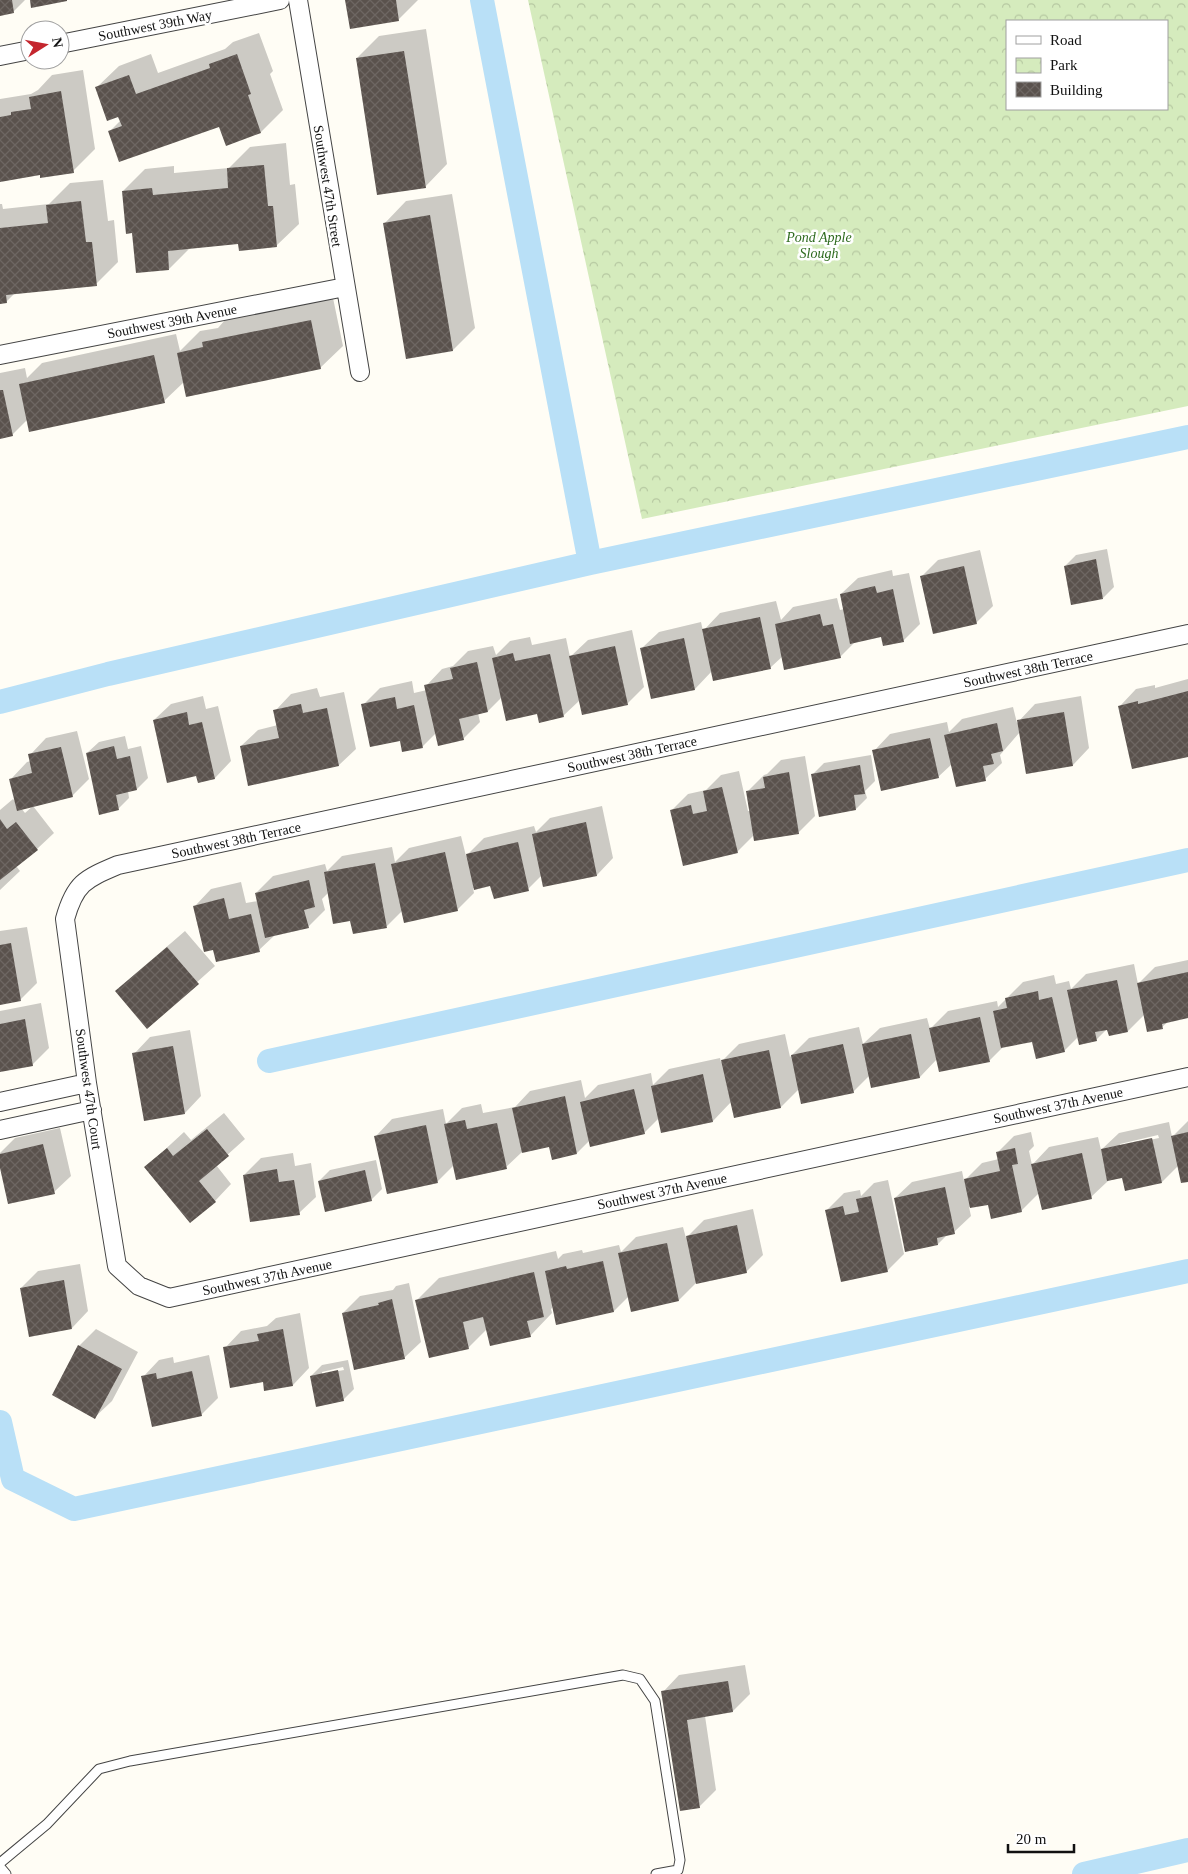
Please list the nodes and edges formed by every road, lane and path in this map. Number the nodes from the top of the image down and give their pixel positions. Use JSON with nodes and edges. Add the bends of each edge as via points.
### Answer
{"nodes":[{"id":1,"x":280,"y":0,"type":"edge"},
{"id":2,"x":298,"y":0,"type":"edge"},
{"id":3,"x":70,"y":42,"type":"edge"},
{"id":4,"x":20,"y":52,"type":"edge"},
{"id":5,"x":0,"y":56,"type":"edge"},
{"id":6,"x":345,"y":287,"type":"junction"},
{"id":7,"x":0,"y":355,"type":"edge"},
{"id":8,"x":360,"y":372,"type":"dead end"},
{"id":9,"x":1188,"y":634,"type":"edge"},
{"id":10,"x":81,"y":886,"type":"joint"},
{"id":11,"x":1188,"y":1077,"type":"edge"},
{"id":12,"x":87,"y":1083,"type":"junction"},
{"id":13,"x":0,"y":1102,"type":"edge"},
{"id":14,"x":92,"y":1110,"type":"junction"},
{"id":15,"x":0,"y":1130,"type":"edge"},
{"id":16,"x":138,"y":1286,"type":"joint"},
{"id":17,"x":0,"y":1865,"type":"edge"},
{"id":18,"x":6,"y":1874,"type":"edge"},
{"id":19,"x":656,"y":1874,"type":"edge"}],
"edges":[{"from":1,"to":3,"type":"street","name":"Southwest 39th Way"},
{"from":2,"to":6,"type":"street","name":"Southwest 47th Street"},
{"from":4,"to":5,"type":"street"},
{"from":6,"to":7,"type":"street","name":"Southwest 39th Avenue"},
{"from":6,"to":8,"type":"street","name":"Southwest 47th Street"},
{"from":9,"to":10,"type":"street","name":"Southwest 38th Terrace","via":[[118,866],[90,878]]},
{"from":10,"to":12,"type":"street","name":"Southwest 47th Court","via":[[71,898],[65,919]]},
{"from":11,"to":16,"type":"street","name":"Southwest 37th Avenue","via":[[169,1298]]},
{"from":12,"to":13,"type":"street"},
{"from":12,"to":14,"type":"street","name":"Southwest 47th Court"},
{"from":14,"to":15,"type":"street"},
{"from":14,"to":16,"type":"street","name":"Southwest 47th Court","via":[[117,1266]]},
{"from":17,"to":18,"type":"lane"},
{"from":17,"to":19,"type":"lane","via":[[47,1824],[99,1769],[623,1675],[640,1679],[655,1701],[680,1860],[678,1870]]}]}
